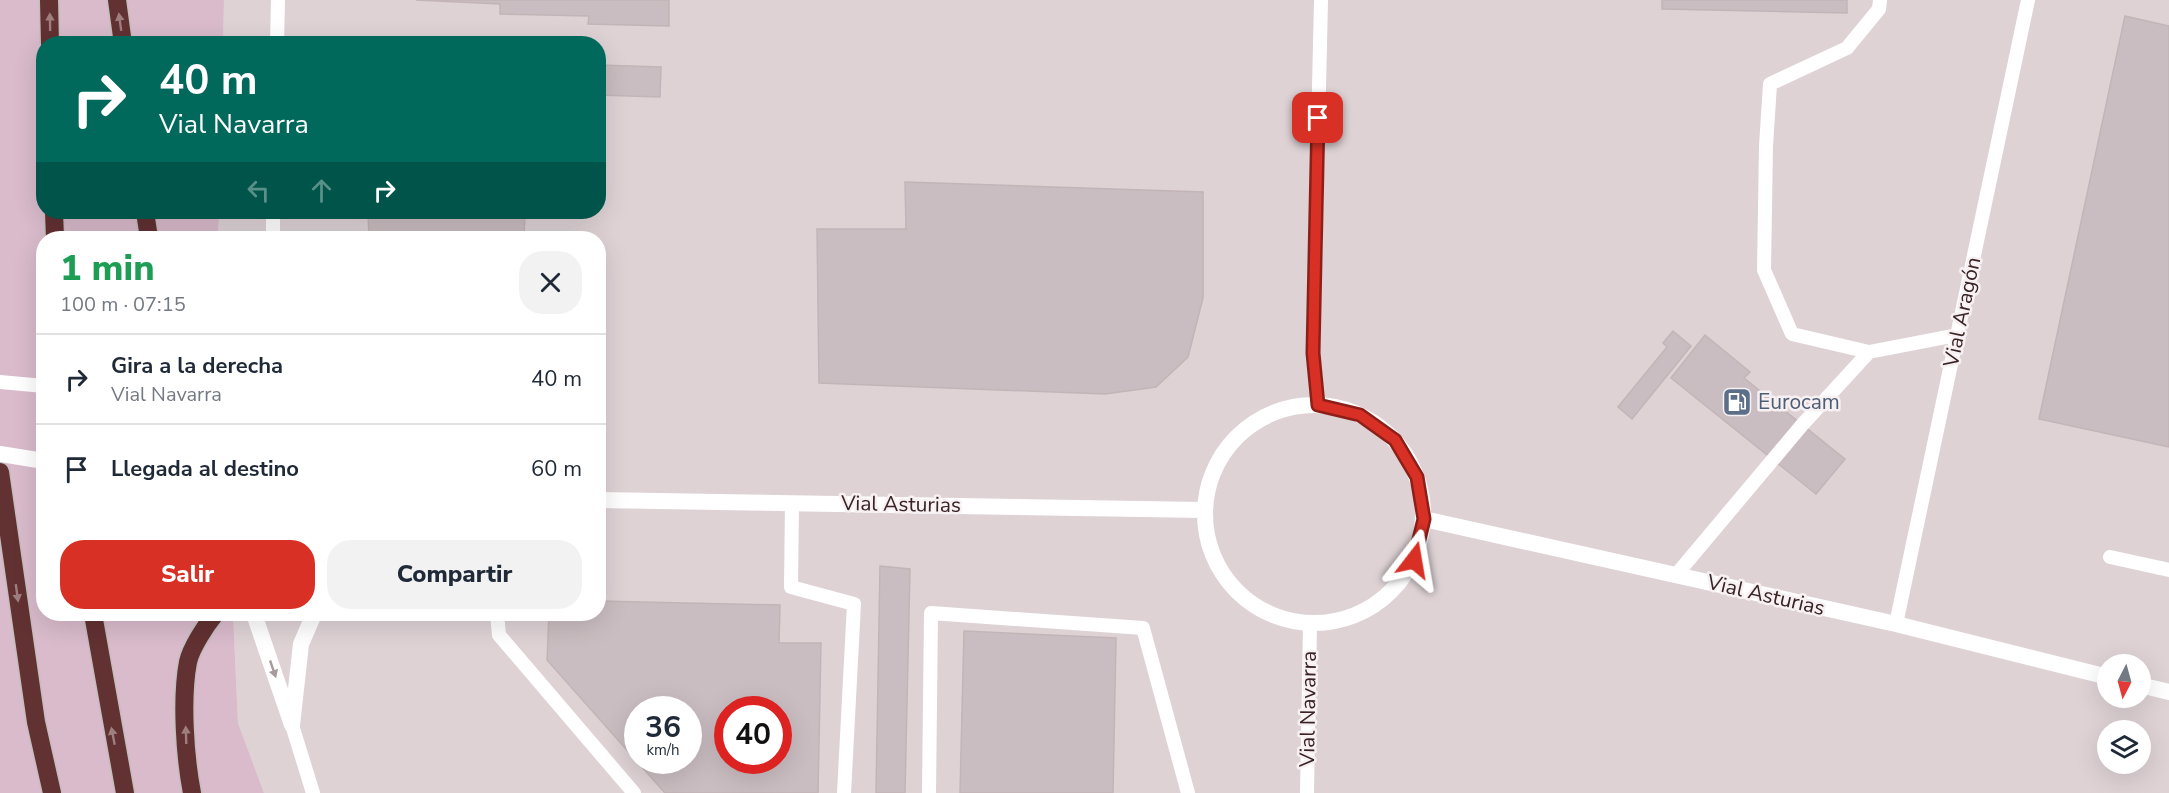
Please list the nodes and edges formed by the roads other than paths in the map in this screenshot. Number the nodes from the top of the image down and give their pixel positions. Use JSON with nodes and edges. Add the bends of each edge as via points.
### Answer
{"nodes":[{"id":1,"x":49,"y":0,"type":"edge"},
{"id":2,"x":117,"y":0,"type":"edge"},
{"id":3,"x":278,"y":0,"type":"edge"},
{"id":4,"x":1321,"y":0,"type":"edge"},
{"id":5,"x":1880,"y":0,"type":"edge"},
{"id":6,"x":2028,"y":0,"type":"edge"},
{"id":7,"x":50,"y":36,"type":"edge"},
{"id":8,"x":122,"y":36,"type":"edge"},
{"id":9,"x":277,"y":36,"type":"edge"},
{"id":10,"x":1957,"y":335,"type":"junction"},
{"id":11,"x":1869,"y":352,"type":"junction"},
{"id":12,"x":0,"y":382,"type":"edge"},
{"id":13,"x":36,"y":385,"type":"edge"},
{"id":14,"x":1318,"y":405,"type":"junction"},
{"id":15,"x":0,"y":454,"type":"edge"},
{"id":16,"x":36,"y":460,"type":"edge"},
{"id":17,"x":0,"y":472,"type":"edge"},
{"id":18,"x":606,"y":500,"type":"edge"},
{"id":19,"x":792,"y":502,"type":"junction"},
{"id":20,"x":1204,"y":510,"type":"junction"},
{"id":21,"x":1424,"y":519,"type":"junction"},
{"id":22,"x":2110,"y":557,"type":"dead end"},
{"id":23,"x":2169,"y":570,"type":"edge"},
{"id":24,"x":1676,"y":575,"type":"junction"},
{"id":25,"x":94,"y":621,"type":"edge"},
{"id":26,"x":209,"y":621,"type":"edge"},
{"id":27,"x":256,"y":621,"type":"edge"},
{"id":28,"x":311,"y":621,"type":"edge"},
{"id":29,"x":498,"y":621,"type":"edge"},
{"id":30,"x":1310,"y":624,"type":"junction"},
{"id":31,"x":1896,"y":624,"type":"junction"},
{"id":32,"x":2097,"y":674,"type":"edge"},
{"id":33,"x":2151,"y":688,"type":"edge"},
{"id":34,"x":2169,"y":692,"type":"edge"},
{"id":35,"x":291,"y":725,"type":"junction"},
{"id":36,"x":52,"y":793,"type":"edge"},
{"id":37,"x":125,"y":793,"type":"edge"},
{"id":38,"x":192,"y":793,"type":"edge"},
{"id":39,"x":313,"y":793,"type":"edge"},
{"id":40,"x":634,"y":793,"type":"edge"},
{"id":41,"x":844,"y":793,"type":"edge"},
{"id":42,"x":929,"y":793,"type":"edge"},
{"id":43,"x":1188,"y":793,"type":"edge"},
{"id":44,"x":1307,"y":793,"type":"edge"}],
"edges":[{"from":7,"to":1,"type":"highway","one_way":true},
{"from":8,"to":2,"type":"highway","one_way":true},
{"from":3,"to":9,"type":"lane"},
{"from":4,"to":14,"type":"lane","via":[[1313,353]]},
{"from":5,"to":11,"type":"lane","via":[[1879,9],[1847,48],[1770,84],[1766,146],[1764,270],[1792,334]]},
{"from":6,"to":10,"type":"lane","name":"Vial Aragón"},
{"from":10,"to":11,"type":"lane"},
{"from":10,"to":31,"type":"lane","name":"Vial Aragón"},
{"from":11,"to":24,"type":"lane"},
{"from":12,"to":13,"type":"lane"},
{"from":14,"to":20,"type":"street","via":[[1276,412],[1239,434],[1214,468]]},
{"from":14,"to":21,"type":"street","via":[[1360,415],[1395,440],[1417,477]]},
{"from":15,"to":16,"type":"street"},
{"from":17,"to":36,"type":"highway","one_way":true,"via":[[36,722]]},
{"from":18,"to":19,"type":"street","name":"Vial Asturias"},
{"from":19,"to":20,"type":"street","name":"Vial Asturias"},
{"from":19,"to":41,"type":"lane","via":[[791,587],[854,604]]},
{"from":20,"to":30,"type":"street","via":[[1210,552],[1233,589],[1268,614]]},
{"from":21,"to":24,"type":"street","name":"Vial Asturias"},
{"from":21,"to":30,"type":"street","via":[[1414,560],[1388,595],[1352,618]]},
{"from":22,"to":23,"type":"lane"},
{"from":24,"to":31,"type":"street","name":"Vial Asturias"},
{"from":37,"to":25,"type":"highway","one_way":true},
{"from":38,"to":26,"type":"highway","one_way":true,"via":[[185,705],[188,661]]},
{"from":27,"to":35,"type":"street","one_way":true},
{"from":28,"to":35,"type":"street","via":[[301,644]]},
{"from":29,"to":40,"type":"lane","via":[[499,635]]},
{"from":30,"to":44,"type":"lane","name":"Vial Navarra"},
{"from":31,"to":32,"type":"street","name":"Vial Asturias"},
{"from":33,"to":34,"type":"street"},
{"from":35,"to":39,"type":"lane"},
{"from":42,"to":43,"type":"lane","via":[[931,613],[1143,628]]}]}
